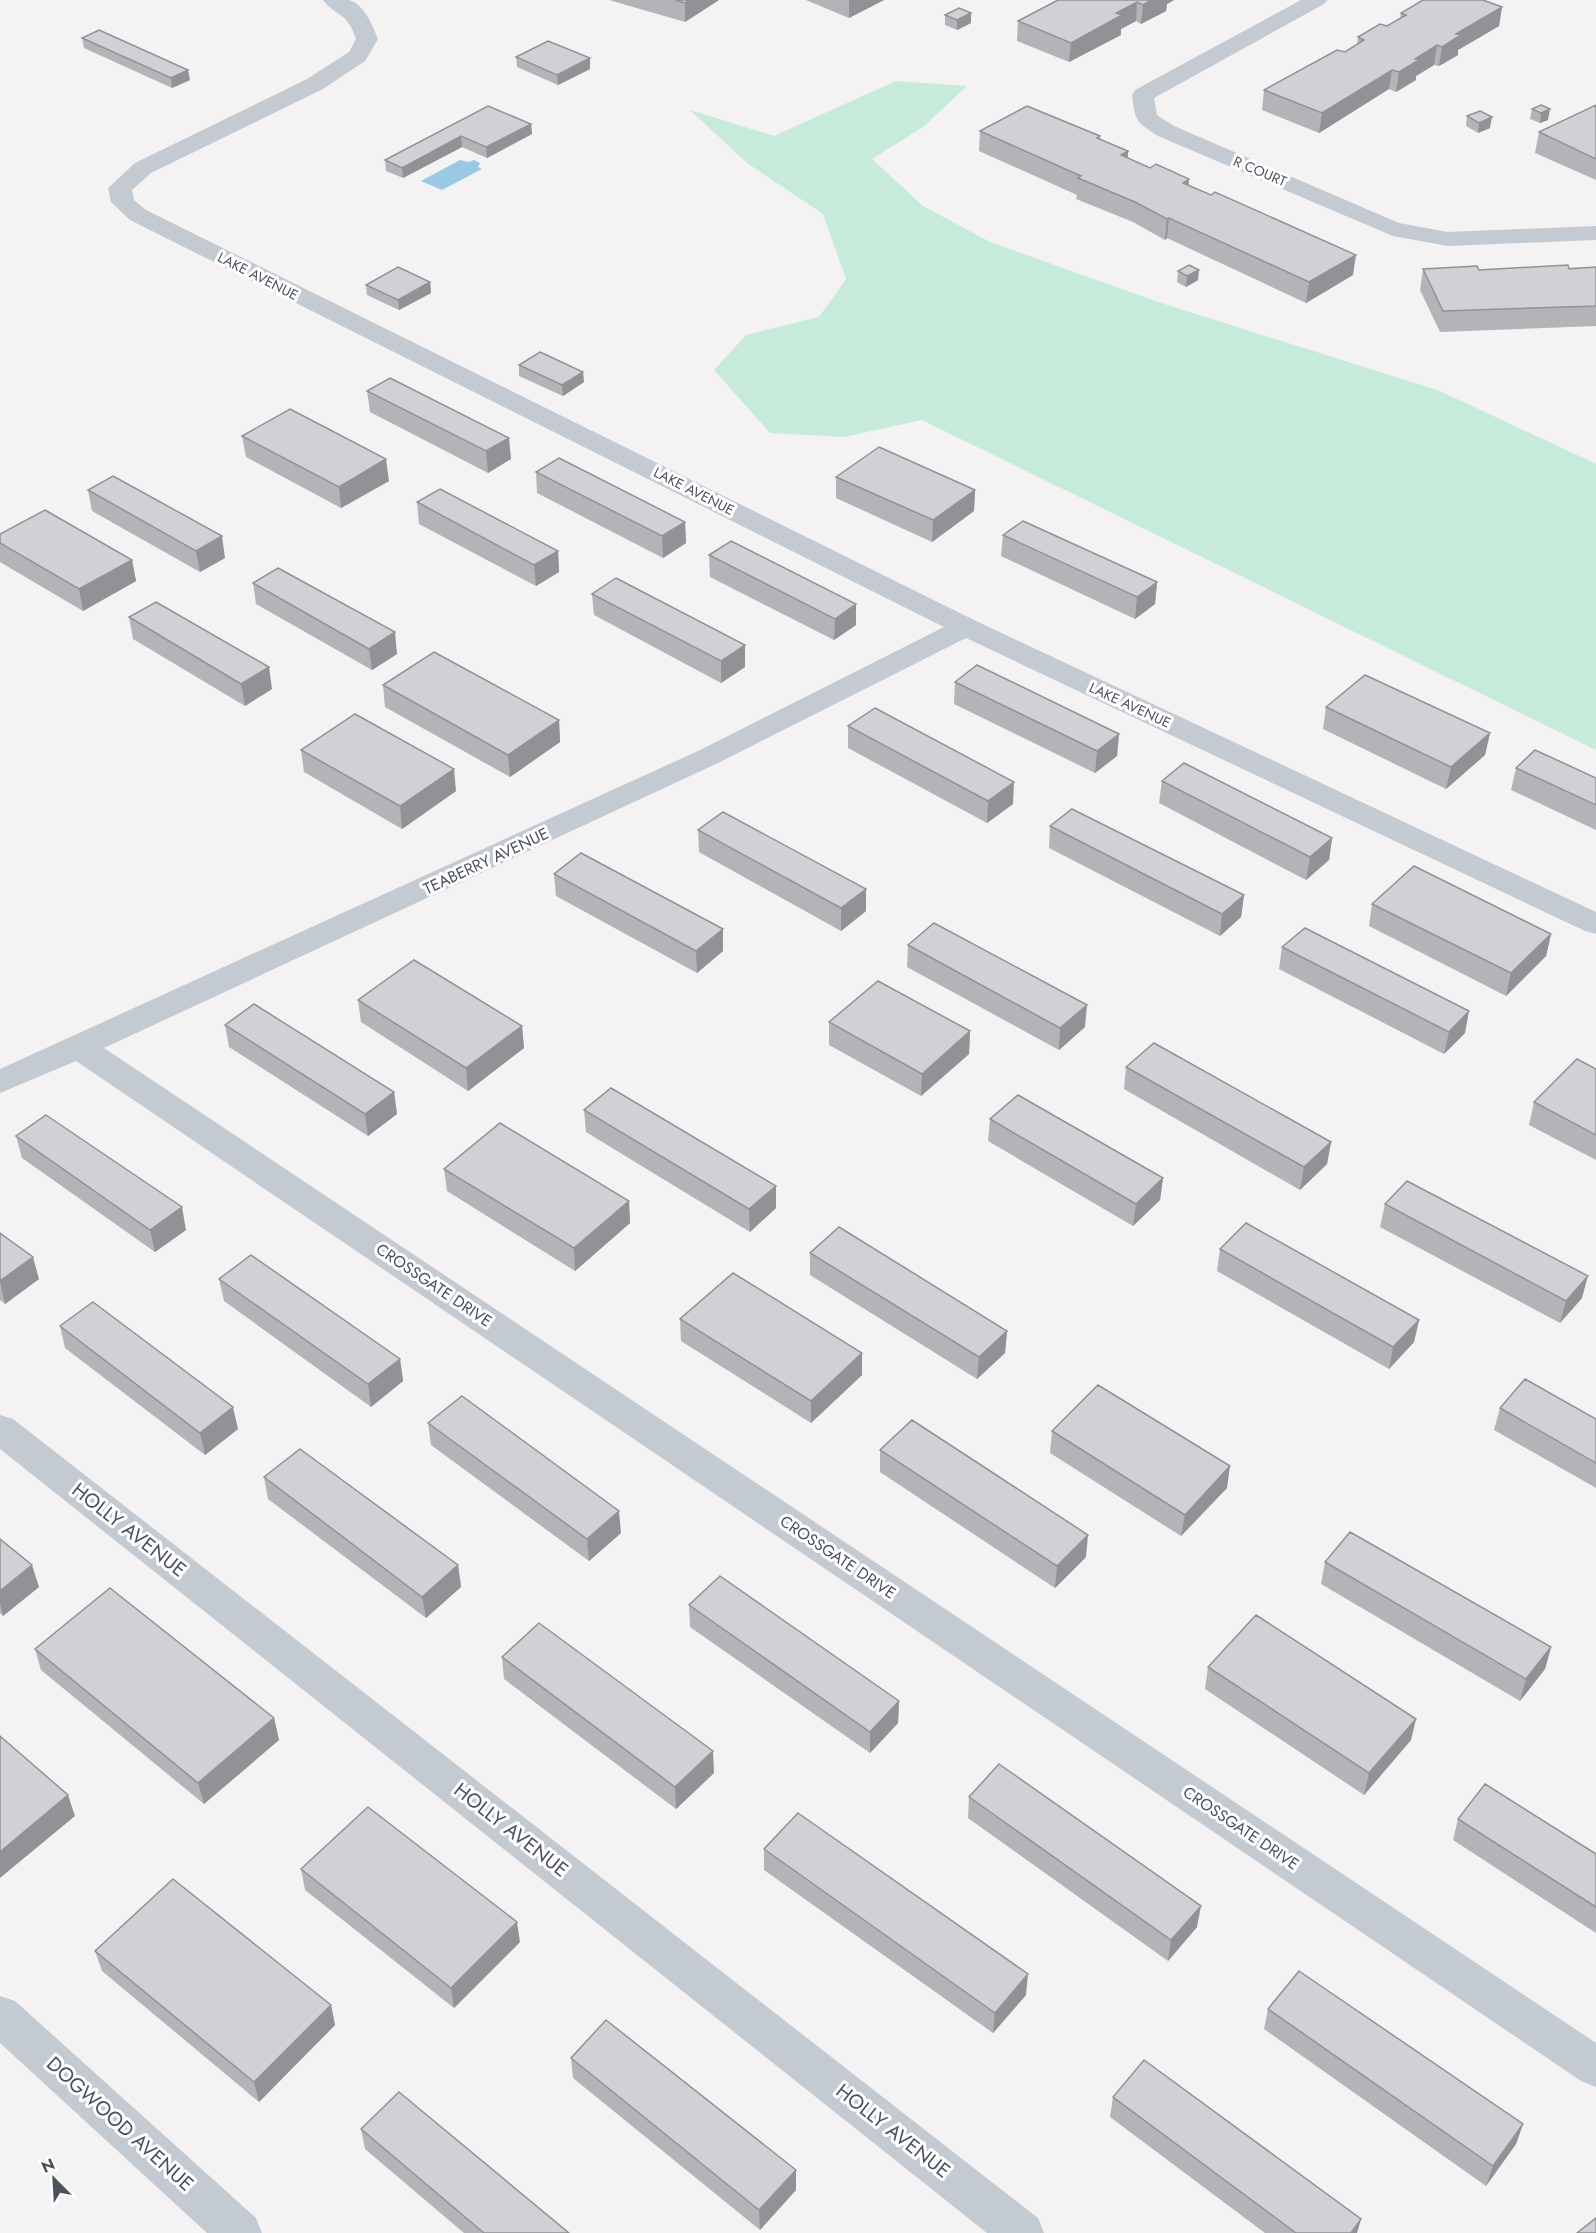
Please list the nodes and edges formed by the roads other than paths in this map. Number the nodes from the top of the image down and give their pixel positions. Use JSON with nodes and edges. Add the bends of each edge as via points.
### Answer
{"nodes":[{"id":1,"x":334,"y":0,"type":"edge"},
{"id":2,"x":1317,"y":0,"type":"edge"},
{"id":3,"x":1596,"y":233,"type":"edge"},
{"id":4,"x":966,"y":627,"type":"junction"},
{"id":5,"x":1596,"y":924,"type":"edge"},
{"id":6,"x":79,"y":1047,"type":"junction"},
{"id":7,"x":0,"y":1082,"type":"edge"},
{"id":8,"x":0,"y":1429,"type":"edge"},
{"id":9,"x":0,"y":2015,"type":"edge"},
{"id":10,"x":1596,"y":2067,"type":"edge"},
{"id":11,"x":240,"y":2233,"type":"edge"},
{"id":12,"x":1022,"y":2233,"type":"edge"}],
"edges":[{"from":1,"to":4,"type":"street","name":"LAKE AVENUE","via":[[363,23],[367,39],[357,56],[315,84],[143,168],[120,188],[123,202],[138,215],[275,285]]},
{"from":2,"to":3,"type":"street","name":"R COURT","via":[[1143,95],[1146,118],[1166,131],[1394,229],[1448,239]]},
{"from":4,"to":5,"type":"street","name":"LAKE AVENUE"},
{"from":4,"to":6,"type":"street","name":"TEABERRY AVENUE","via":[[698,762]]},
{"from":6,"to":7,"type":"street","name":"TEABERRY AVENUE"},
{"from":6,"to":10,"type":"street","name":"CROSSGATE DRIVE"},
{"from":8,"to":12,"type":"street","name":"HOLLY AVENUE"},
{"from":9,"to":11,"type":"street","name":"DOGWOOD AVENUE"}]}
